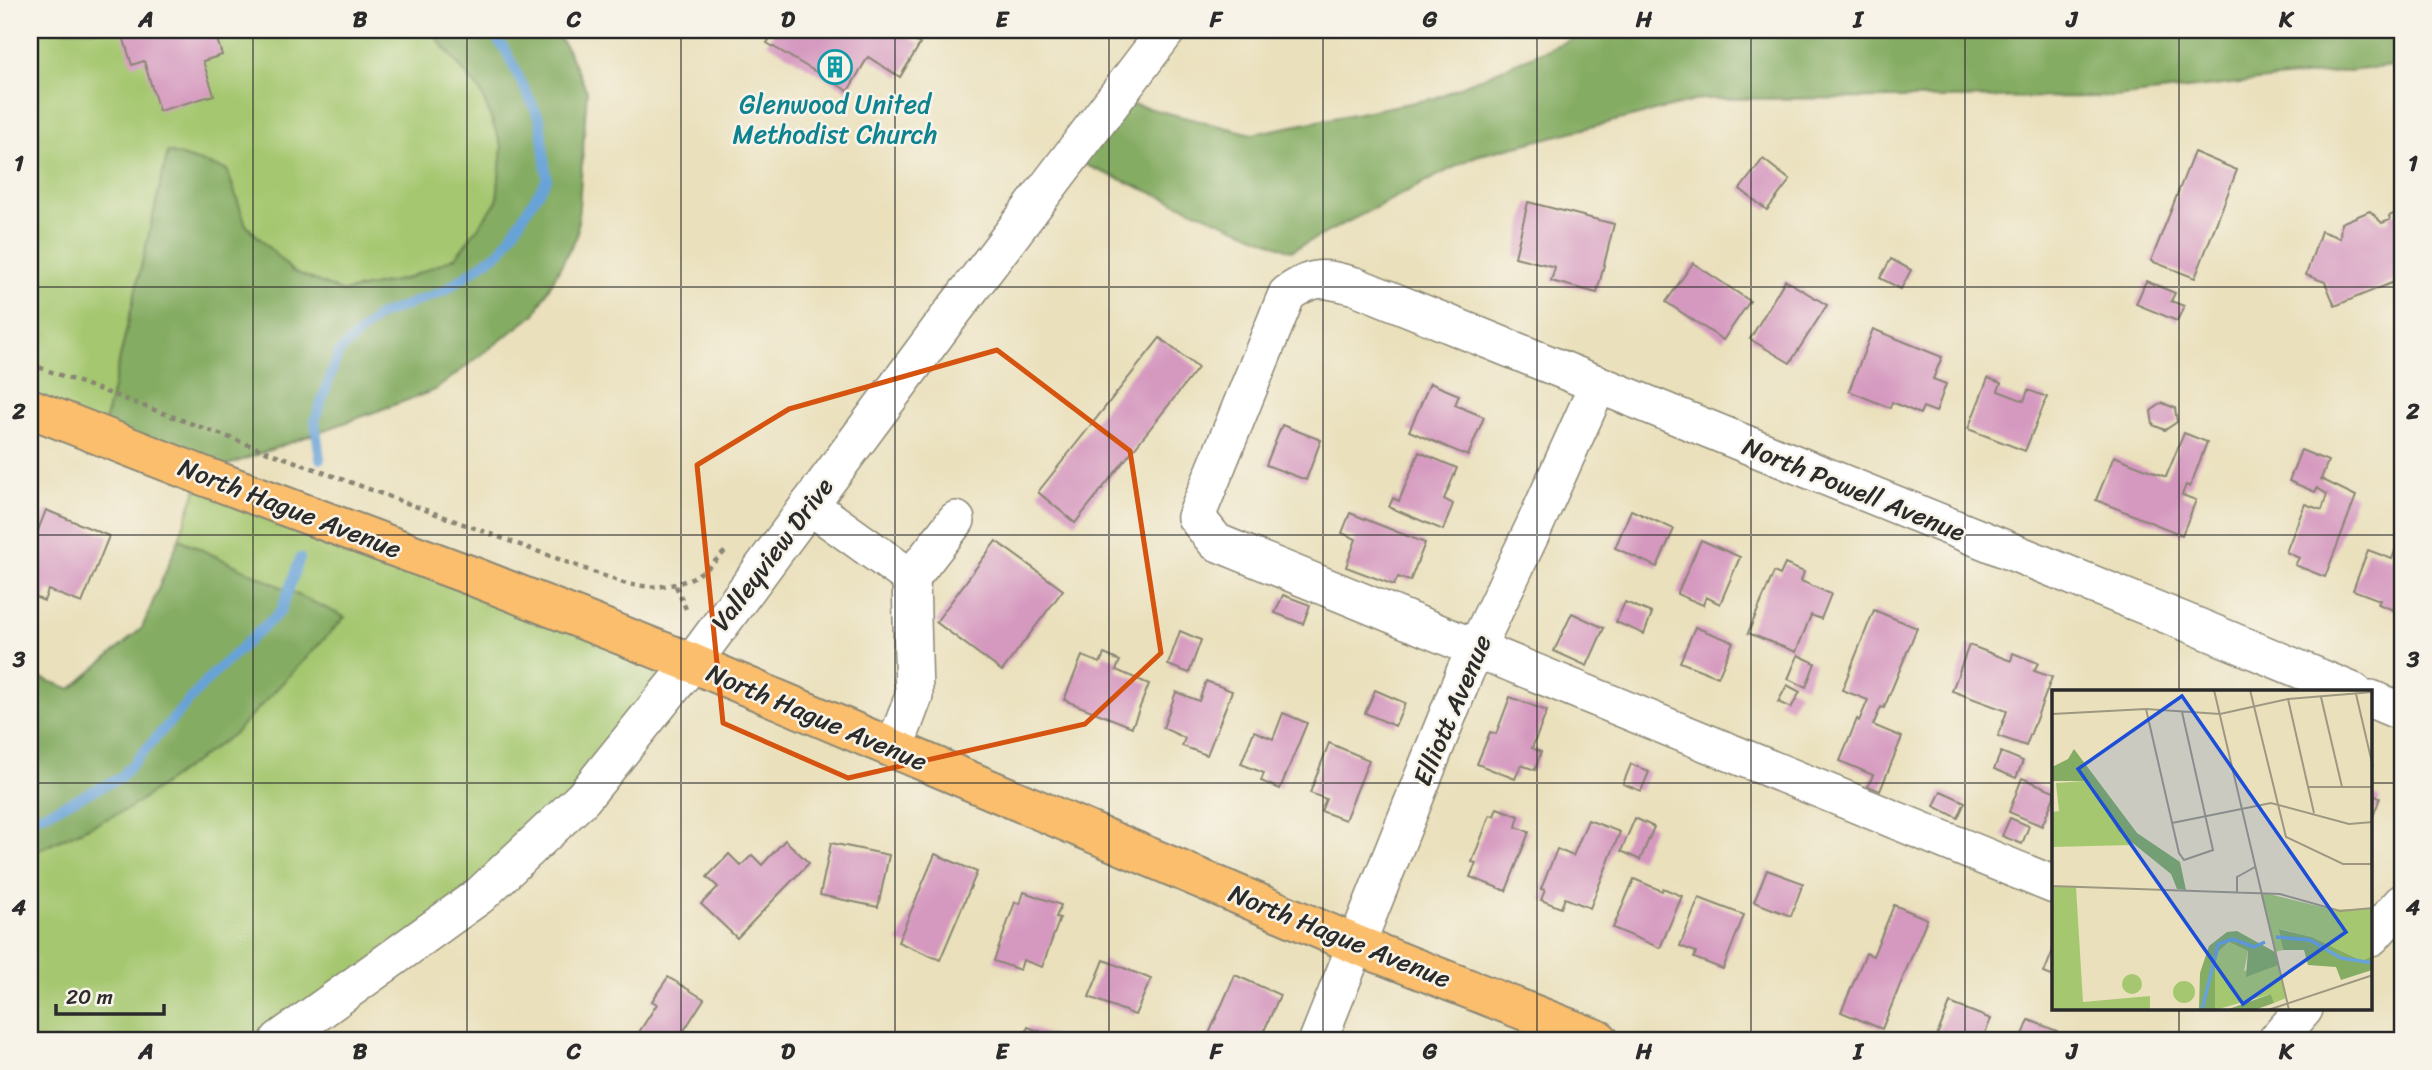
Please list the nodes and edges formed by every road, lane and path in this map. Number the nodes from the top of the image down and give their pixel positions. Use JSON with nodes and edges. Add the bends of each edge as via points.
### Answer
{"nodes":[{"id":1,"x":1167,"y":30,"type":"edge"},
{"id":2,"x":30,"y":365,"type":"edge"},
{"id":3,"x":1598,"y":385,"type":"junction"},
{"id":4,"x":30,"y":408,"type":"edge"},
{"id":5,"x":809,"y":505,"type":"junction"},
{"id":6,"x":956,"y":520,"type":"dead end"},
{"id":7,"x":728,"y":548,"type":"dead end"},
{"id":8,"x":911,"y":578,"type":"junction"},
{"id":9,"x":676,"y":586,"type":"junction"},
{"id":10,"x":686,"y":610,"type":"dead end"},
{"id":11,"x":1476,"y":649,"type":"junction"},
{"id":12,"x":692,"y":663,"type":"junction"},
{"id":13,"x":2349,"y":690,"type":"edge"},
{"id":14,"x":2372,"y":699,"type":"edge"},
{"id":15,"x":2402,"y":712,"type":"edge"},
{"id":16,"x":894,"y":749,"type":"junction"},
{"id":17,"x":2052,"y":884,"type":"edge"},
{"id":18,"x":2402,"y":903,"type":"edge"},
{"id":19,"x":2372,"y":936,"type":"edge"},
{"id":20,"x":1357,"y":945,"type":"junction"},
{"id":21,"x":2303,"y":1010,"type":"edge"},
{"id":22,"x":279,"y":1040,"type":"edge"},
{"id":23,"x":1318,"y":1040,"type":"edge"},
{"id":24,"x":1599,"y":1040,"type":"edge"},
{"id":25,"x":2277,"y":1040,"type":"edge"}],
"edges":[{"from":1,"to":5,"type":"street","name":"Valleyview Drive"},
{"from":2,"to":9,"type":"path","via":[[625,584]]},
{"from":3,"to":11,"type":"street","name":"Elliott Avenue"},
{"from":3,"to":11,"type":"street","name":"North Powell Avenue","via":[[1355,286],[1327,279],[1306,281],[1287,294],[1196,517],[1216,542]]},
{"from":3,"to":13,"type":"street","name":"North Powell Avenue"},
{"from":4,"to":12,"type":"main road","name":"North Hague Avenue"},
{"from":5,"to":8,"type":"street"},
{"from":5,"to":12,"type":"street","name":"Valleyview Drive"},
{"from":6,"to":8,"type":"street"},
{"from":7,"to":9,"type":"path","via":[[715,562]]},
{"from":8,"to":16,"type":"street","via":[[914,696]]},
{"from":9,"to":10,"type":"path"},
{"from":11,"to":17,"type":"street"},
{"from":11,"to":20,"type":"street","name":"Elliott Avenue"},
{"from":12,"to":16,"type":"main road","name":"North Hague Avenue"},
{"from":12,"to":22,"type":"street","name":"Valleyview Drive","via":[[583,798],[496,880]]},
{"from":14,"to":15,"type":"street"},
{"from":16,"to":20,"type":"main road","name":"North Hague Avenue"},
{"from":18,"to":19,"type":"street"},
{"from":20,"to":23,"type":"street","name":"Elliott Avenue"},
{"from":20,"to":24,"type":"main road","name":"North Hague Avenue"},
{"from":21,"to":25,"type":"street"}]}
